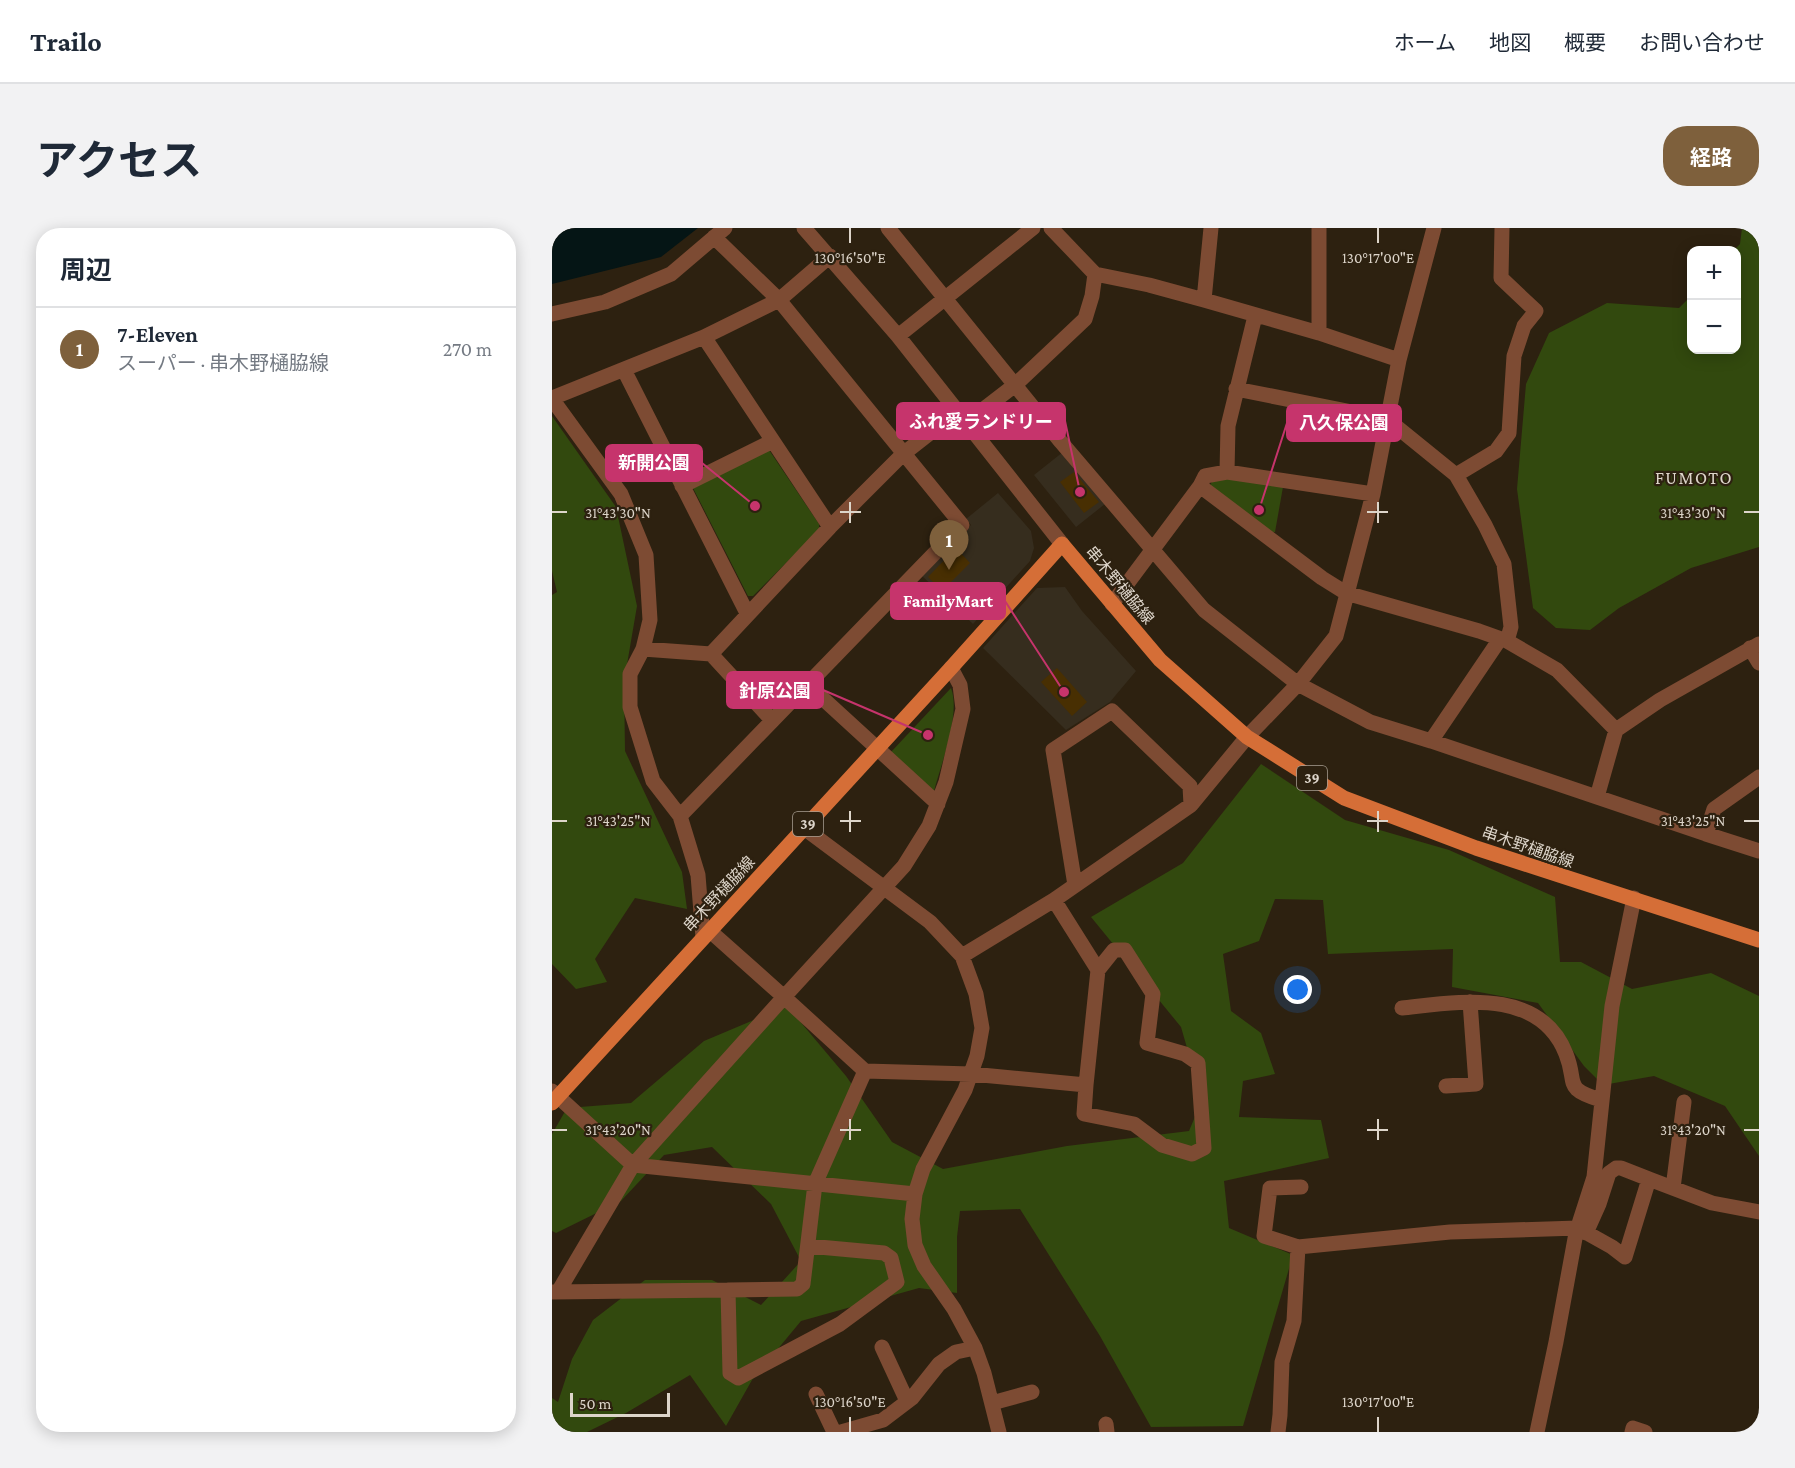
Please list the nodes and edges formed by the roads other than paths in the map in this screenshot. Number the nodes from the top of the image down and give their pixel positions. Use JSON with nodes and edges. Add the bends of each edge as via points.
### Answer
{"nodes":[{"id":1,"x":804,"y":228,"type":"edge"},
{"id":2,"x":888,"y":228,"type":"edge"},
{"id":3,"x":1033,"y":228,"type":"edge"},
{"id":4,"x":1051,"y":228,"type":"edge"},
{"id":5,"x":1211,"y":228,"type":"edge"},
{"id":6,"x":1319,"y":228,"type":"edge"},
{"id":7,"x":1434,"y":228,"type":"edge"},
{"id":8,"x":1502,"y":228,"type":"edge"},
{"id":9,"x":719,"y":232,"type":"edge"},
{"id":10,"x":830,"y":256,"type":"junction"},
{"id":11,"x":1095,"y":274,"type":"junction"},
{"id":12,"x":945,"y":298,"type":"junction"},
{"id":13,"x":779,"y":300,"type":"junction"},
{"id":14,"x":1204,"y":300,"type":"junction"},
{"id":15,"x":552,"y":314,"type":"edge"},
{"id":16,"x":1255,"y":316,"type":"junction"},
{"id":17,"x":1319,"y":333,"type":"junction"},
{"id":18,"x":898,"y":336,"type":"junction"},
{"id":19,"x":704,"y":337,"type":"junction"},
{"id":20,"x":1399,"y":360,"type":"junction"},
{"id":21,"x":624,"y":369,"type":"junction"},
{"id":22,"x":1015,"y":385,"type":"junction"},
{"id":23,"x":1236,"y":389,"type":"junction"},
{"id":24,"x":552,"y":398,"type":"edge"},
{"id":25,"x":962,"y":416,"type":"junction"},
{"id":26,"x":1387,"y":419,"type":"junction"},
{"id":27,"x":773,"y":441,"type":"junction"},
{"id":28,"x":903,"y":454,"type":"junction"},
{"id":29,"x":1227,"y":471,"type":"junction"},
{"id":30,"x":1456,"y":475,"type":"junction"},
{"id":31,"x":682,"y":486,"type":"junction"},
{"id":32,"x":1200,"y":486,"type":"junction"},
{"id":33,"x":1373,"y":494,"type":"junction"},
{"id":34,"x":830,"y":527,"type":"junction"},
{"id":35,"x":1062,"y":544,"type":"junction"},
{"id":36,"x":1153,"y":549,"type":"junction"},
{"id":37,"x":1346,"y":593,"type":"junction"},
{"id":38,"x":1112,"y":604,"type":"junction"},
{"id":39,"x":747,"y":613,"type":"junction"},
{"id":40,"x":1503,"y":640,"type":"junction"},
{"id":41,"x":1755,"y":646,"type":"edge"},
{"id":42,"x":643,"y":649,"type":"junction"},
{"id":43,"x":711,"y":654,"type":"junction"},
{"id":44,"x":1759,"y":663,"type":"edge"},
{"id":45,"x":951,"y":668,"type":"junction"},
{"id":46,"x":807,"y":684,"type":"junction"},
{"id":47,"x":1298,"y":684,"type":"junction"},
{"id":48,"x":772,"y":720,"type":"junction"},
{"id":49,"x":1616,"y":730,"type":"junction"},
{"id":50,"x":1247,"y":737,"type":"junction"},
{"id":51,"x":1431,"y":741,"type":"junction"},
{"id":52,"x":878,"y":749,"type":"junction"},
{"id":53,"x":1759,"y":777,"type":"edge"},
{"id":54,"x":1597,"y":797,"type":"junction"},
{"id":55,"x":938,"y":804,"type":"junction"},
{"id":56,"x":1191,"y":805,"type":"junction"},
{"id":57,"x":680,"y":816,"type":"junction"},
{"id":58,"x":804,"y":828,"type":"junction"},
{"id":59,"x":1706,"y":834,"type":"junction"},
{"id":60,"x":1759,"y":851,"type":"edge"},
{"id":61,"x":1075,"y":885,"type":"junction"},
{"id":62,"x":885,"y":886,"type":"junction"},
{"id":63,"x":1634,"y":898,"type":"junction"},
{"id":64,"x":1054,"y":900,"type":"junction"},
{"id":65,"x":706,"y":934,"type":"junction"},
{"id":66,"x":1759,"y":940,"type":"edge"},
{"id":67,"x":962,"y":956,"type":"junction"},
{"id":68,"x":1098,"y":970,"type":"junction"},
{"id":69,"x":784,"y":997,"type":"junction"},
{"id":70,"x":1470,"y":1002,"type":"junction"},
{"id":71,"x":1402,"y":1008,"type":"dead end"},
{"id":72,"x":865,"y":1071,"type":"junction"},
{"id":73,"x":971,"y":1074,"type":"junction"},
{"id":74,"x":1086,"y":1085,"type":"junction"},
{"id":75,"x":1446,"y":1086,"type":"dead end"},
{"id":76,"x":554,"y":1096,"type":"edge"},
{"id":77,"x":1601,"y":1100,"type":"junction"},
{"id":78,"x":1684,"y":1102,"type":"dead end"},
{"id":79,"x":633,"y":1165,"type":"junction"},
{"id":80,"x":1649,"y":1179,"type":"junction"},
{"id":81,"x":815,"y":1184,"type":"junction"},
{"id":82,"x":1301,"y":1187,"type":"dead end"},
{"id":83,"x":1674,"y":1188,"type":"junction"},
{"id":84,"x":915,"y":1194,"type":"junction"},
{"id":85,"x":1759,"y":1212,"type":"edge"},
{"id":86,"x":1582,"y":1230,"type":"junction"},
{"id":87,"x":808,"y":1246,"type":"junction"},
{"id":88,"x":1298,"y":1247,"type":"junction"},
{"id":89,"x":728,"y":1290,"type":"junction"},
{"id":90,"x":555,"y":1292,"type":"edge"},
{"id":91,"x":882,"y":1347,"type":"dead end"},
{"id":92,"x":975,"y":1348,"type":"junction"},
{"id":93,"x":1032,"y":1392,"type":"dead end"},
{"id":94,"x":816,"y":1394,"type":"dead end"},
{"id":95,"x":907,"y":1401,"type":"junction"},
{"id":96,"x":992,"y":1403,"type":"junction"},
{"id":97,"x":1542,"y":1431,"type":"edge"},
{"id":98,"x":834,"y":1432,"type":"edge"},
{"id":99,"x":841,"y":1432,"type":"edge"},
{"id":100,"x":999,"y":1432,"type":"edge"},
{"id":101,"x":1278,"y":1432,"type":"edge"},
{"id":102,"x":1632,"y":1432,"type":"edge"},
{"id":103,"x":1645,"y":1432,"type":"edge"}],
"edges":[{"from":1,"to":10,"type":"street"},
{"from":2,"to":12,"type":"street"},
{"from":3,"to":12,"type":"street"},
{"from":4,"to":11,"type":"street"},
{"from":5,"to":14,"type":"street"},
{"from":6,"to":17,"type":"street"},
{"from":7,"to":20,"type":"street"},
{"from":8,"to":30,"type":"street","via":[[1501,278],[1536,311],[1524,326],[1514,356],[1509,433],[1496,451]]},
{"from":9,"to":13,"type":"street"},
{"from":9,"to":15,"type":"street","via":[[671,274],[605,302]]},
{"from":10,"to":13,"type":"street"},
{"from":10,"to":18,"type":"street"},
{"from":11,"to":14,"type":"street"},
{"from":11,"to":22,"type":"street","via":[[1085,319]]},
{"from":12,"to":18,"type":"street"},
{"from":12,"to":22,"type":"street"},
{"from":13,"to":19,"type":"street"},
{"from":13,"to":28,"type":"street"},
{"from":14,"to":16,"type":"street"},
{"from":16,"to":17,"type":"street"},
{"from":16,"to":23,"type":"street"},
{"from":17,"to":20,"type":"street"},
{"from":18,"to":25,"type":"street"},
{"from":19,"to":21,"type":"street"},
{"from":19,"to":27,"type":"street"},
{"from":20,"to":26,"type":"street"},
{"from":21,"to":24,"type":"street"},
{"from":21,"to":31,"type":"street"},
{"from":22,"to":25,"type":"street"},
{"from":22,"to":36,"type":"street"},
{"from":23,"to":26,"type":"street"},
{"from":23,"to":29,"type":"street","via":[[1228,426]]},
{"from":24,"to":42,"type":"street","via":[[621,494],[646,555],[650,620]]},
{"from":25,"to":28,"type":"street"},
{"from":25,"to":35,"type":"street"},
{"from":26,"to":30,"type":"street"},
{"from":26,"to":33,"type":"street"},
{"from":27,"to":31,"type":"street"},
{"from":27,"to":34,"type":"street"},
{"from":28,"to":34,"type":"street"},
{"from":28,"to":46,"type":"street","via":[[962,525]]},
{"from":29,"to":32,"type":"street","via":[[1205,476]]},
{"from":29,"to":33,"type":"street"},
{"from":30,"to":40,"type":"street","via":[[1504,564],[1511,627]]},
{"from":31,"to":39,"type":"street"},
{"from":32,"to":36,"type":"street"},
{"from":32,"to":37,"type":"street"},
{"from":33,"to":37,"type":"street"},
{"from":34,"to":39,"type":"street"},
{"from":35,"to":38,"type":"main road","name":"串木野樋脇線","number":"39"},
{"from":35,"to":45,"type":"main road","name":"串木野樋脇線","number":"39"},
{"from":36,"to":38,"type":"street"},
{"from":36,"to":47,"type":"street","via":[[1204,610]]},
{"from":37,"to":40,"type":"street"},
{"from":37,"to":47,"type":"street","via":[[1336,636]]},
{"from":38,"to":50,"type":"main road","name":"串木野樋脇線","number":"39","via":[[1160,660]]},
{"from":39,"to":43,"type":"street"},
{"from":40,"to":49,"type":"street","via":[[1557,670]]},
{"from":40,"to":51,"type":"street"},
{"from":41,"to":44,"type":"street"},
{"from":41,"to":49,"type":"street"},
{"from":42,"to":43,"type":"street"},
{"from":42,"to":57,"type":"street","via":[[630,674],[630,707],[653,781]]},
{"from":43,"to":48,"type":"street"},
{"from":45,"to":52,"type":"main road","name":"串木野樋脇線","number":"39"},
{"from":45,"to":55,"type":"street","via":[[960,685],[963,709]]},
{"from":46,"to":48,"type":"street"},
{"from":46,"to":52,"type":"street"},
{"from":47,"to":50,"type":"street"},
{"from":47,"to":51,"type":"street","via":[[1370,722]]},
{"from":48,"to":57,"type":"street"},
{"from":49,"to":54,"type":"street"},
{"from":50,"to":56,"type":"street"},
{"from":50,"to":63,"type":"main road","name":"串木野樋脇線","number":"39","via":[[1344,798],[1476,848]]},
{"from":51,"to":54,"type":"street"},
{"from":52,"to":55,"type":"street"},
{"from":52,"to":58,"type":"main road","name":"串木野樋脇線","number":"39"},
{"from":53,"to":59,"type":"street","via":[[1714,809]]},
{"from":54,"to":59,"type":"street"},
{"from":55,"to":62,"type":"street","via":[[915,849]]},
{"from":56,"to":61,"type":"street"},
{"from":56,"to":61,"type":"street","via":[[1190,786],[1112,711],[1053,750]]},
{"from":57,"to":65,"type":"street","via":[[698,875]]},
{"from":58,"to":62,"type":"street"},
{"from":58,"to":65,"type":"main road","name":"串木野樋脇線","number":"39"},
{"from":59,"to":60,"type":"street"},
{"from":61,"to":64,"type":"street"},
{"from":62,"to":67,"type":"street","via":[[930,922]]},
{"from":62,"to":69,"type":"street"},
{"from":63,"to":66,"type":"main road","name":"串木野樋脇線","number":"39"},
{"from":63,"to":77,"type":"street","via":[[1612,1006]]},
{"from":64,"to":67,"type":"street"},
{"from":64,"to":68,"type":"street"},
{"from":65,"to":69,"type":"street"},
{"from":65,"to":76,"type":"main road","name":"串木野樋脇線","number":"39"},
{"from":67,"to":73,"type":"street","via":[[976,994],[982,1028]]},
{"from":68,"to":74,"type":"street"},
{"from":68,"to":74,"type":"street","via":[[1114,950],[1125,950],[1153,994],[1147,1043],[1185,1054],[1198,1063],[1204,1148],[1192,1154],[1162,1145],[1134,1124],[1084,1114]]},
{"from":69,"to":72,"type":"street"},
{"from":69,"to":79,"type":"street"},
{"from":70,"to":71,"type":"street"},
{"from":70,"to":75,"type":"street","via":[[1483,1084]]},
{"from":70,"to":77,"type":"street","via":[[1525,1010],[1544,1021],[1558,1036],[1571,1080],[1580,1094]]},
{"from":72,"to":73,"type":"street"},
{"from":72,"to":81,"type":"street"},
{"from":73,"to":74,"type":"street"},
{"from":73,"to":84,"type":"street","via":[[923,1169]]},
{"from":76,"to":79,"type":"street"},
{"from":77,"to":86,"type":"street","via":[[1593,1177]]},
{"from":78,"to":83,"type":"street"},
{"from":79,"to":81,"type":"street"},
{"from":79,"to":90,"type":"street"},
{"from":80,"to":83,"type":"street"},
{"from":80,"to":86,"type":"street","via":[[1621,1168],[1609,1173],[1599,1204]]},
{"from":80,"to":86,"type":"street","via":[[1625,1257]]},
{"from":81,"to":84,"type":"street"},
{"from":81,"to":87,"type":"street"},
{"from":82,"to":88,"type":"street","via":[[1270,1188],[1264,1236]]},
{"from":83,"to":85,"type":"street","via":[[1712,1203]]},
{"from":84,"to":92,"type":"street","via":[[915,1245]]},
{"from":86,"to":88,"type":"street","via":[[1450,1232]]},
{"from":86,"to":97,"type":"street"},
{"from":87,"to":89,"type":"street","via":[[803,1284],[797,1289]]},
{"from":87,"to":89,"type":"street","via":[[884,1253],[891,1258],[897,1282],[840,1324],[738,1378],[730,1373]]},
{"from":88,"to":101,"type":"street","via":[[1294,1321],[1282,1362]]},
{"from":89,"to":90,"type":"street"},
{"from":91,"to":95,"type":"street"},
{"from":92,"to":95,"type":"street","via":[[956,1352],[939,1364]]},
{"from":92,"to":96,"type":"street"},
{"from":93,"to":96,"type":"street"},
{"from":94,"to":98,"type":"street"},
{"from":95,"to":99,"type":"street","via":[[883,1420]]},
{"from":96,"to":100,"type":"street"},
{"from":102,"to":103,"type":"street","via":[[1633,1428]]}]}
